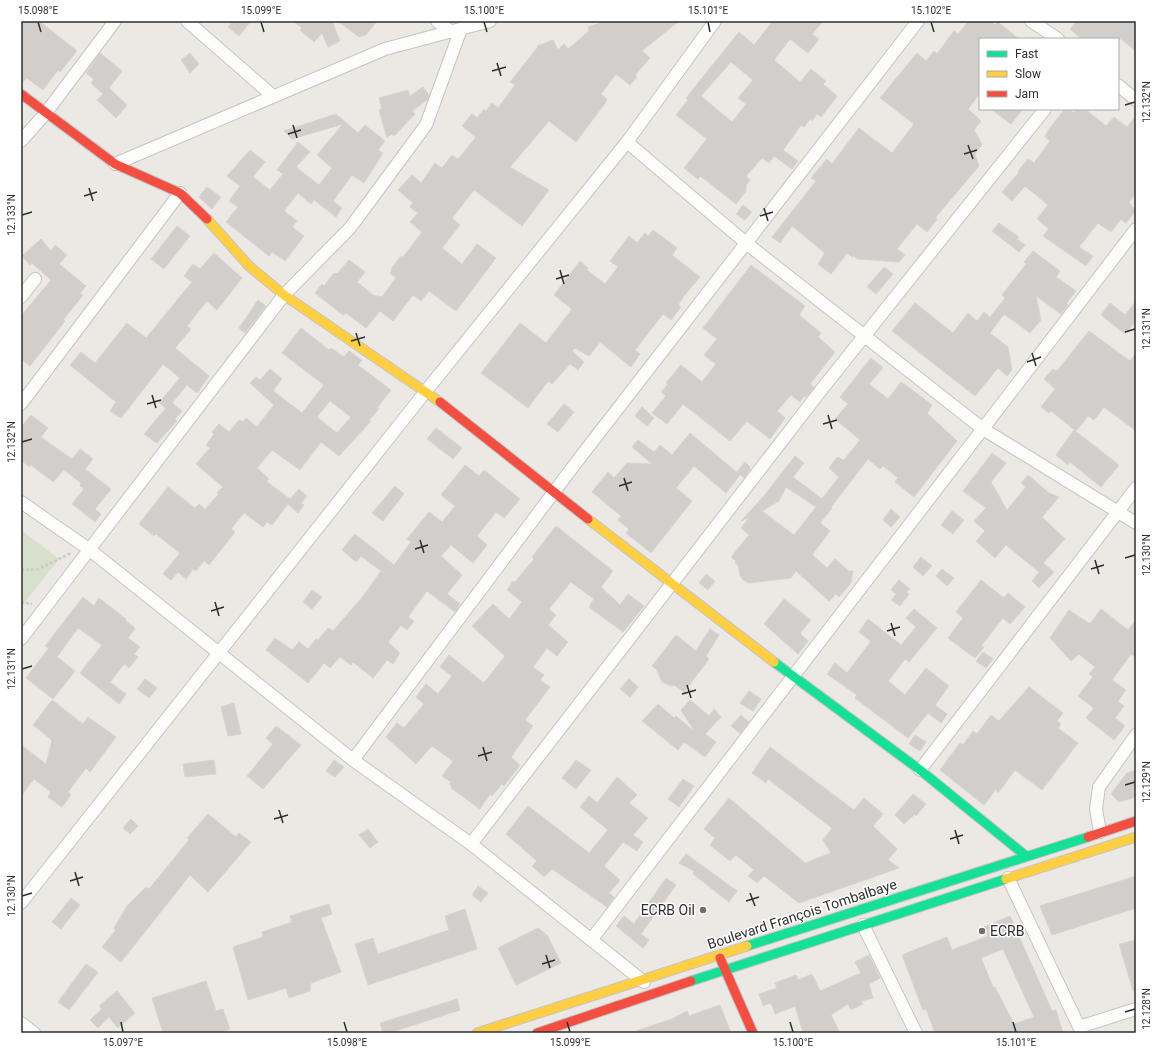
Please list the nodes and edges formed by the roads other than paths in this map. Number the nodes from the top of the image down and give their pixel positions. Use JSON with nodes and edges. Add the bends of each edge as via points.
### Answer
{"nodes":[{"id":1,"x":116,"y":21,"type":"edge"},
{"id":2,"x":187,"y":21,"type":"edge"},
{"id":3,"x":437,"y":21,"type":"edge"},
{"id":4,"x":476,"y":21,"type":"edge"},
{"id":5,"x":490,"y":21,"type":"edge"},
{"id":6,"x":715,"y":21,"type":"edge"},
{"id":7,"x":918,"y":21,"type":"edge"},
{"id":8,"x":1031,"y":21,"type":"edge"},
{"id":9,"x":456,"y":31,"type":"junction"},
{"id":10,"x":1056,"y":38,"type":"edge"},
{"id":11,"x":1119,"y":86,"type":"edge"},
{"id":12,"x":21,"y":94,"type":"edge"},
{"id":13,"x":273,"y":96,"type":"junction"},
{"id":14,"x":1136,"y":100,"type":"edge"},
{"id":15,"x":1044,"y":110,"type":"edge"},
{"id":16,"x":45,"y":114,"type":"junction"},
{"id":17,"x":21,"y":141,"type":"edge"},
{"id":18,"x":627,"y":142,"type":"junction"},
{"id":19,"x":115,"y":164,"type":"junction"},
{"id":20,"x":180,"y":193,"type":"junction"},
{"id":21,"x":1136,"y":228,"type":"edge"},
{"id":22,"x":746,"y":243,"type":"junction"},
{"id":23,"x":35,"y":279,"type":"dead end"},
{"id":24,"x":284,"y":295,"type":"junction"},
{"id":25,"x":21,"y":297,"type":"edge"},
{"id":26,"x":865,"y":336,"type":"junction"},
{"id":27,"x":426,"y":391,"type":"junction"},
{"id":28,"x":21,"y":404,"type":"edge"},
{"id":29,"x":984,"y":429,"type":"junction"},
{"id":30,"x":1136,"y":488,"type":"edge"},
{"id":31,"x":553,"y":492,"type":"junction"},
{"id":32,"x":21,"y":502,"type":"edge"},
{"id":33,"x":1118,"y":511,"type":"junction"},
{"id":34,"x":1136,"y":524,"type":"edge"},
{"id":35,"x":87,"y":548,"type":"junction"},
{"id":36,"x":672,"y":583,"type":"junction"},
{"id":37,"x":21,"y":639,"type":"edge"},
{"id":38,"x":218,"y":653,"type":"junction"},
{"id":39,"x":793,"y":676,"type":"junction"},
{"id":40,"x":1136,"y":735,"type":"edge"},
{"id":41,"x":353,"y":760,"type":"junction"},
{"id":42,"x":920,"y":770,"type":"junction"},
{"id":43,"x":1136,"y":821,"type":"edge"},
{"id":44,"x":1100,"y":832,"type":"junction"},
{"id":45,"x":1136,"y":837,"type":"edge"},
{"id":46,"x":471,"y":844,"type":"junction"},
{"id":47,"x":1026,"y":856,"type":"junction"},
{"id":48,"x":1008,"y":878,"type":"junction"},
{"id":49,"x":21,"y":903,"type":"edge"},
{"id":50,"x":863,"y":925,"type":"junction"},
{"id":51,"x":591,"y":940,"type":"junction"},
{"id":52,"x":719,"y":956,"type":"junction"},
{"id":53,"x":726,"y":969,"type":"junction"},
{"id":54,"x":642,"y":980,"type":"junction"},
{"id":55,"x":655,"y":993,"type":"junction"},
{"id":56,"x":1136,"y":1009,"type":"edge"},
{"id":57,"x":21,"y":1023,"type":"edge"},
{"id":58,"x":1080,"y":1030,"type":"edge"},
{"id":59,"x":34,"y":1033,"type":"edge"},
{"id":60,"x":477,"y":1033,"type":"edge"},
{"id":61,"x":538,"y":1033,"type":"edge"},
{"id":62,"x":753,"y":1033,"type":"edge"},
{"id":63,"x":916,"y":1033,"type":"edge"}],
"edges":[{"from":1,"to":16,"type":"street"},
{"from":2,"to":13,"type":"street"},
{"from":3,"to":9,"type":"street"},
{"from":4,"to":9,"type":"street"},
{"from":5,"to":9,"type":"street"},
{"from":6,"to":18,"type":"street"},
{"from":7,"to":22,"type":"street"},
{"from":8,"to":10,"type":"street"},
{"from":9,"to":13,"type":"street","via":[[385,49]]},
{"from":9,"to":24,"type":"street","via":[[426,125],[350,228]]},
{"from":11,"to":14,"type":"street"},
{"from":12,"to":16,"type":"street"},
{"from":13,"to":19,"type":"street"},
{"from":15,"to":26,"type":"street"},
{"from":16,"to":17,"type":"street"},
{"from":16,"to":19,"type":"street"},
{"from":18,"to":22,"type":"street"},
{"from":18,"to":27,"type":"street"},
{"from":19,"to":20,"type":"street"},
{"from":20,"to":24,"type":"street","via":[[218,229],[249,266]]},
{"from":20,"to":28,"type":"street"},
{"from":21,"to":29,"type":"street"},
{"from":22,"to":26,"type":"street"},
{"from":22,"to":31,"type":"street"},
{"from":23,"to":25,"type":"street"},
{"from":24,"to":27,"type":"street"},
{"from":24,"to":35,"type":"street"},
{"from":26,"to":29,"type":"street"},
{"from":26,"to":36,"type":"street"},
{"from":27,"to":31,"type":"street"},
{"from":27,"to":38,"type":"street"},
{"from":29,"to":33,"type":"street"},
{"from":29,"to":39,"type":"street"},
{"from":30,"to":33,"type":"street"},
{"from":31,"to":36,"type":"street"},
{"from":31,"to":41,"type":"street"},
{"from":32,"to":35,"type":"street"},
{"from":33,"to":34,"type":"street"},
{"from":33,"to":42,"type":"street"},
{"from":35,"to":37,"type":"street"},
{"from":35,"to":38,"type":"street"},
{"from":36,"to":39,"type":"street"},
{"from":36,"to":46,"type":"street"},
{"from":38,"to":41,"type":"street"},
{"from":38,"to":49,"type":"street"},
{"from":39,"to":42,"type":"street"},
{"from":39,"to":51,"type":"street"},
{"from":40,"to":44,"type":"street","via":[[1099,787],[1096,809]]},
{"from":41,"to":46,"type":"street"},
{"from":42,"to":47,"type":"street"},
{"from":43,"to":44,"type":"street","name":"Boulevard François Tombalbaye"},
{"from":44,"to":47,"type":"street","name":"Boulevard François Tombalbaye"},
{"from":45,"to":48,"type":"street","name":"Boulevard François Tombalbaye"},
{"from":46,"to":51,"type":"street"},
{"from":47,"to":52,"type":"street","name":"Boulevard François Tombalbaye"},
{"from":48,"to":50,"type":"street","name":"Boulevard François Tombalbaye"},
{"from":48,"to":58,"type":"street"},
{"from":50,"to":53,"type":"street","name":"Boulevard François Tombalbaye"},
{"from":50,"to":63,"type":"street"},
{"from":51,"to":54,"type":"street"},
{"from":52,"to":53,"type":"street"},
{"from":52,"to":54,"type":"street","name":"Boulevard François Tombalbaye"},
{"from":53,"to":55,"type":"street","name":"Boulevard François Tombalbaye"},
{"from":53,"to":62,"type":"street"},
{"from":54,"to":55,"type":"street"},
{"from":54,"to":60,"type":"street","name":"Boulevard François Tombalbaye"},
{"from":55,"to":61,"type":"street","name":"Boulevard François Tombalbaye"},
{"from":56,"to":58,"type":"street"},
{"from":57,"to":59,"type":"street"}]}
